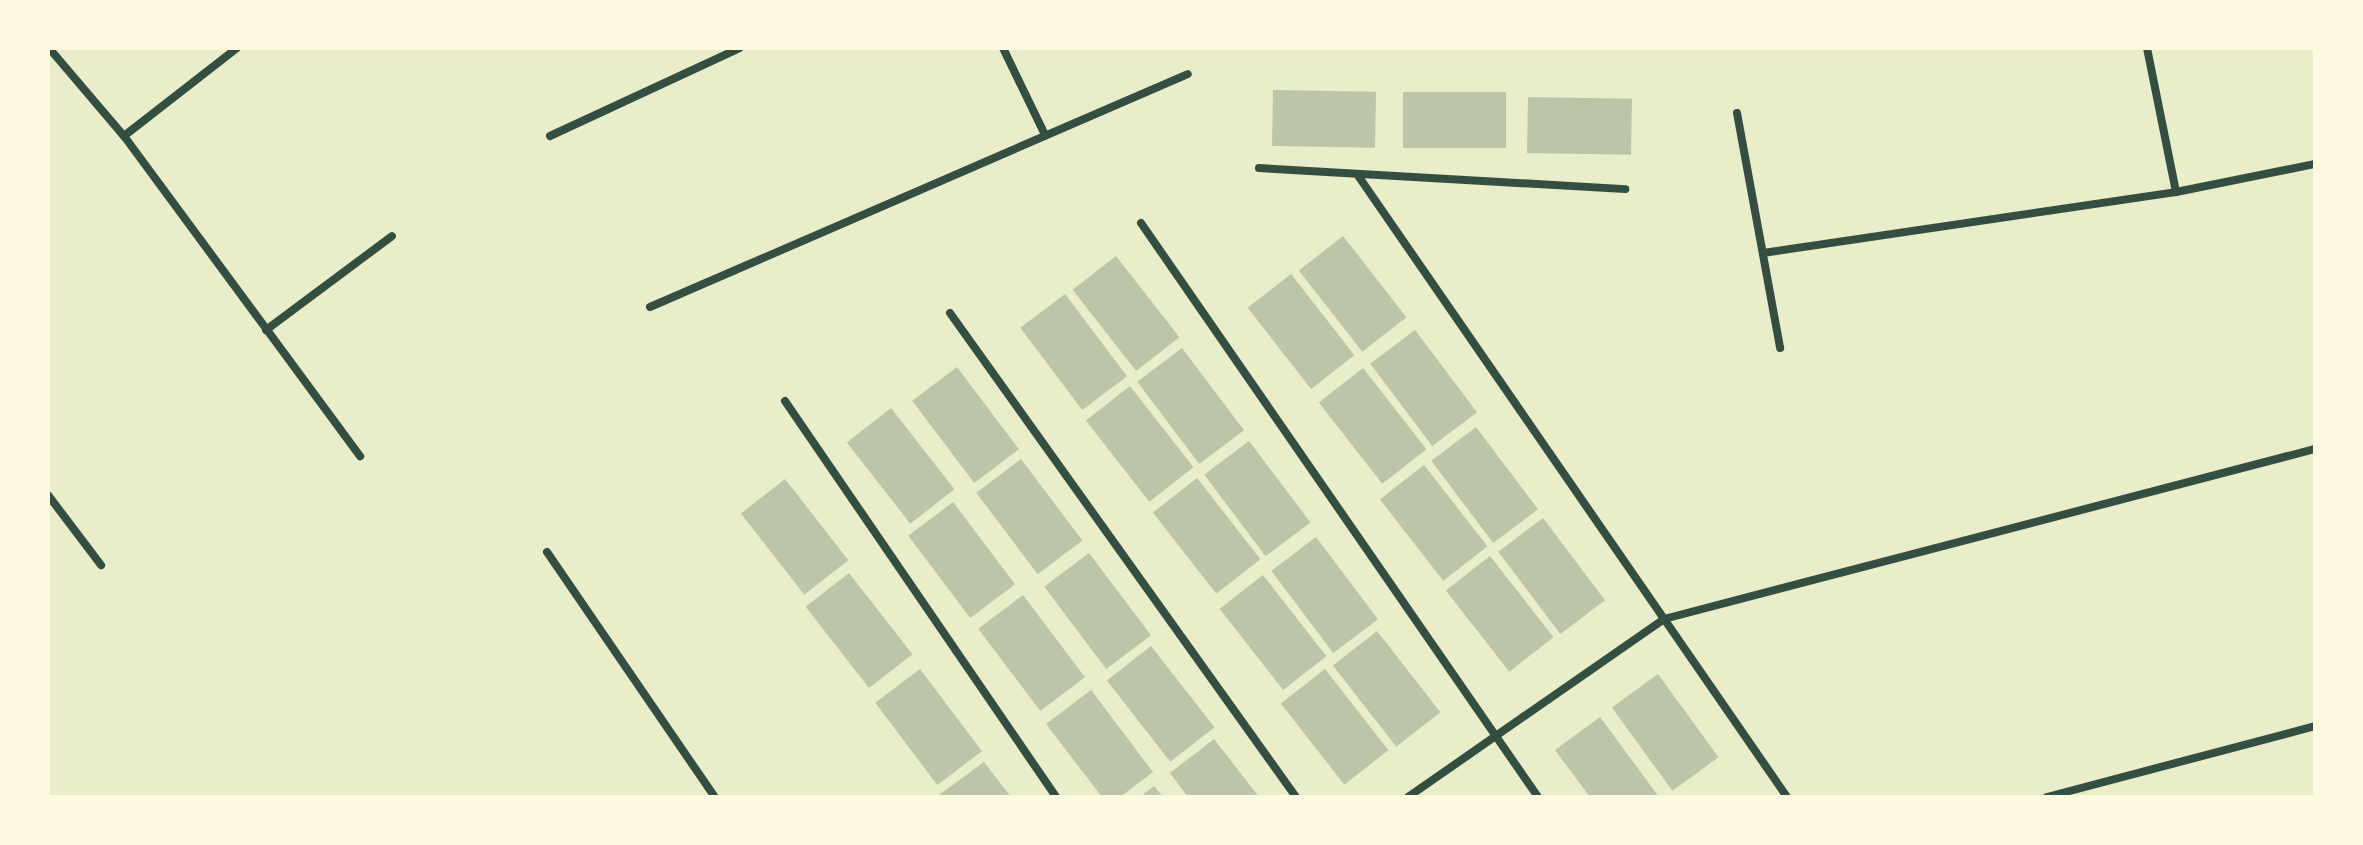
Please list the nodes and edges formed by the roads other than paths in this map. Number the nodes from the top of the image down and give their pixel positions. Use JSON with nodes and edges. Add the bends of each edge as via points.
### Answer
{"nodes":[{"id":1,"x":49,"y":48,"type":"edge"},
{"id":2,"x":237,"y":48,"type":"edge"},
{"id":3,"x":740,"y":48,"type":"edge"},
{"id":4,"x":1003,"y":48,"type":"edge"},
{"id":5,"x":2147,"y":48,"type":"edge"},
{"id":6,"x":1188,"y":74,"type":"dead end"},
{"id":7,"x":1737,"y":113,"type":"dead end"},
{"id":8,"x":1045,"y":135,"type":"junction"},
{"id":9,"x":124,"y":136,"type":"junction"},
{"id":10,"x":550,"y":136,"type":"dead end"},
{"id":11,"x":2315,"y":164,"type":"edge"},
{"id":12,"x":1259,"y":168,"type":"dead end"},
{"id":13,"x":1359,"y":177,"type":"junction"},
{"id":14,"x":1625,"y":189,"type":"dead end"},
{"id":15,"x":2176,"y":192,"type":"junction"},
{"id":16,"x":1141,"y":223,"type":"dead end"},
{"id":17,"x":392,"y":236,"type":"dead end"},
{"id":18,"x":1763,"y":253,"type":"junction"},
{"id":19,"x":650,"y":307,"type":"dead end"},
{"id":20,"x":950,"y":313,"type":"dead end"},
{"id":21,"x":266,"y":330,"type":"junction"},
{"id":22,"x":1780,"y":348,"type":"dead end"},
{"id":23,"x":785,"y":401,"type":"dead end"},
{"id":24,"x":2315,"y":449,"type":"edge"},
{"id":25,"x":360,"y":456,"type":"dead end"},
{"id":26,"x":48,"y":495,"type":"edge"},
{"id":27,"x":547,"y":552,"type":"dead end"},
{"id":28,"x":101,"y":565,"type":"dead end"},
{"id":29,"x":1664,"y":619,"type":"junction"},
{"id":30,"x":2315,"y":726,"type":"edge"},
{"id":31,"x":1496,"y":736,"type":"junction"},
{"id":32,"x":715,"y":797,"type":"edge"},
{"id":33,"x":1056,"y":797,"type":"edge"},
{"id":34,"x":1296,"y":797,"type":"edge"},
{"id":35,"x":1408,"y":797,"type":"edge"},
{"id":36,"x":1538,"y":797,"type":"edge"},
{"id":37,"x":1787,"y":797,"type":"edge"},
{"id":38,"x":2047,"y":797,"type":"edge"}],
"edges":[{"from":1,"to":9,"type":"street"},
{"from":2,"to":9,"type":"street"},
{"from":3,"to":10,"type":"street"},
{"from":4,"to":8,"type":"street"},
{"from":5,"to":15,"type":"street"},
{"from":6,"to":8,"type":"street"},
{"from":7,"to":18,"type":"street"},
{"from":8,"to":19,"type":"street"},
{"from":9,"to":21,"type":"street"},
{"from":11,"to":15,"type":"street"},
{"from":12,"to":13,"type":"street"},
{"from":13,"to":14,"type":"street"},
{"from":13,"to":29,"type":"street"},
{"from":15,"to":18,"type":"street"},
{"from":16,"to":31,"type":"street"},
{"from":17,"to":21,"type":"street"},
{"from":18,"to":22,"type":"street"},
{"from":20,"to":34,"type":"street"},
{"from":21,"to":25,"type":"street"},
{"from":23,"to":33,"type":"street"},
{"from":24,"to":29,"type":"street"},
{"from":26,"to":28,"type":"street"},
{"from":27,"to":32,"type":"street"},
{"from":29,"to":31,"type":"street"},
{"from":29,"to":37,"type":"street"},
{"from":30,"to":38,"type":"street"},
{"from":31,"to":35,"type":"street"},
{"from":31,"to":36,"type":"street"}]}
